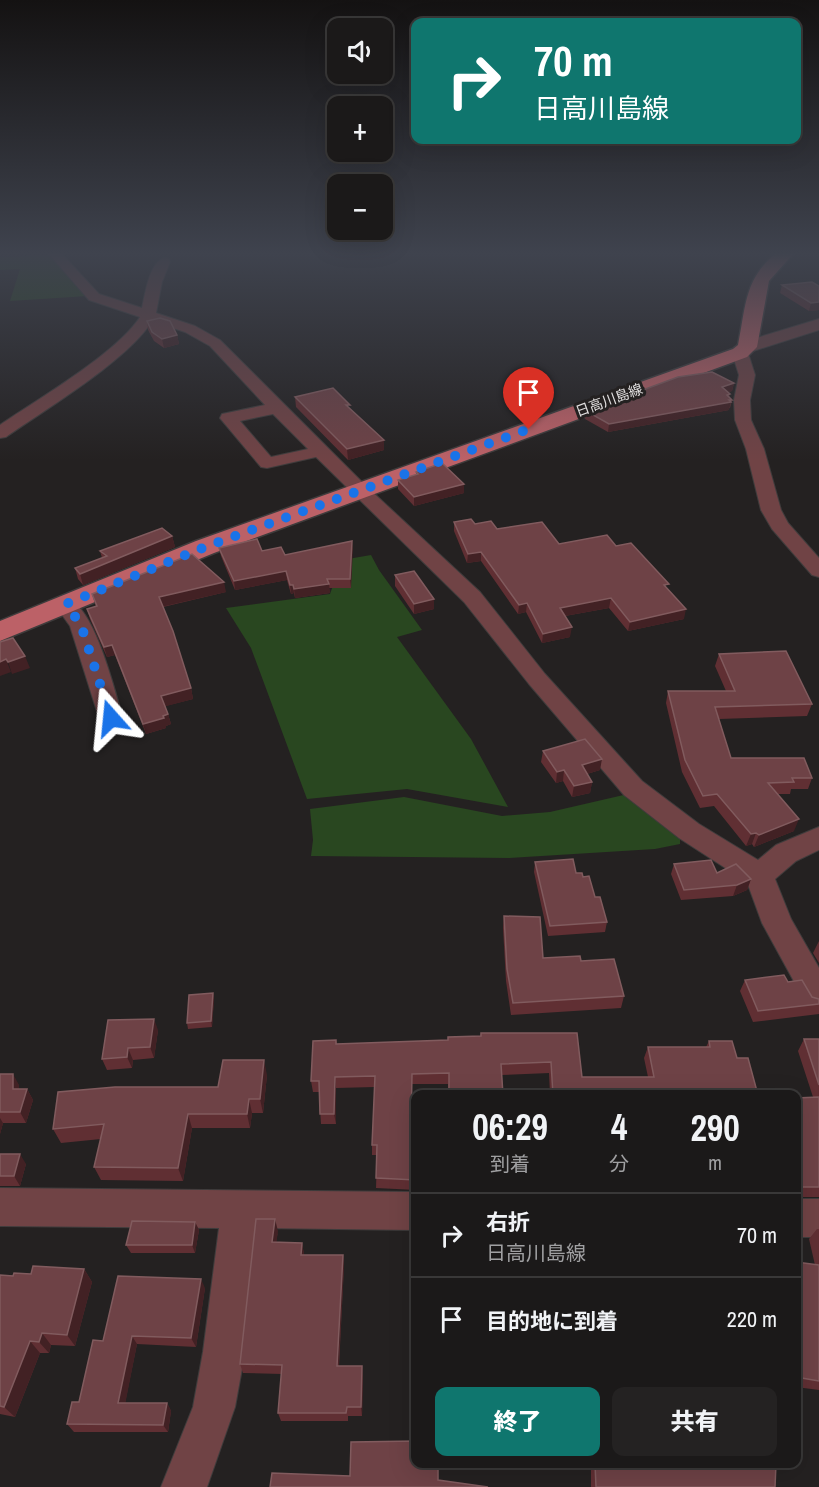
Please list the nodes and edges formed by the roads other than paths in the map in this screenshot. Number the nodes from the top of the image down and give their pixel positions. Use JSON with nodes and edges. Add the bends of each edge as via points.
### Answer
{"nodes":[{"id":1,"x":143,"y":322,"type":"edge"},
{"id":2,"x":169,"y":322,"type":"edge"},
{"id":3,"x":750,"y":322,"type":"edge"},
{"id":4,"x":819,"y":324,"type":"edge"},
{"id":5,"x":743,"y":350,"type":"junction"},
{"id":6,"x":276,"y":408,"type":"junction"},
{"id":7,"x":0,"y":433,"type":"edge"},
{"id":8,"x":321,"y":451,"type":"junction"},
{"id":9,"x":359,"y":490,"type":"junction"},
{"id":10,"x":819,"y":571,"type":"edge"},
{"id":11,"x":66,"y":604,"type":"junction"},
{"id":12,"x":0,"y":632,"type":"edge"},
{"id":13,"x":111,"y":718,"type":"dead end"},
{"id":14,"x":819,"y":838,"type":"edge"},
{"id":15,"x":759,"y":875,"type":"junction"},
{"id":16,"x":819,"y":997,"type":"edge"},
{"id":17,"x":0,"y":1207,"type":"edge"},
{"id":18,"x":240,"y":1209,"type":"junction"},
{"id":19,"x":411,"y":1211,"type":"edge"},
{"id":20,"x":801,"y":1218,"type":"edge"},
{"id":21,"x":819,"y":1218,"type":"edge"},
{"id":22,"x":184,"y":1487,"type":"edge"}],
"edges":[{"from":1,"to":7,"type":"street","via":[[136,333],[88,372]]},
{"from":2,"to":6,"type":"street","via":[[215,343]]},
{"from":3,"to":5,"type":"main road"},
{"from":4,"to":5,"type":"street"},
{"from":5,"to":9,"type":"main road","name":"日高川島線"},
{"from":5,"to":10,"type":"street","via":[[747,375],[743,420],[771,510],[778,525]]},
{"from":6,"to":8,"type":"street"},
{"from":6,"to":8,"type":"street","via":[[228,418],[267,463]]},
{"from":8,"to":9,"type":"street"},
{"from":9,"to":11,"type":"main road","name":"日高川島線"},
{"from":9,"to":15,"type":"street","via":[[472,597],[537,679],[633,788],[689,831]]},
{"from":11,"to":12,"type":"main road","name":"日高川島線"},
{"from":11,"to":13,"type":"street","via":[[81,625]]},
{"from":14,"to":15,"type":"street","via":[[786,853]]},
{"from":15,"to":16,"type":"street","via":[[784,935]]},
{"from":17,"to":18,"type":"street"},
{"from":18,"to":19,"type":"street"},
{"from":18,"to":22,"type":"street","via":[[214,1407]]},
{"from":20,"to":21,"type":"street"}]}
